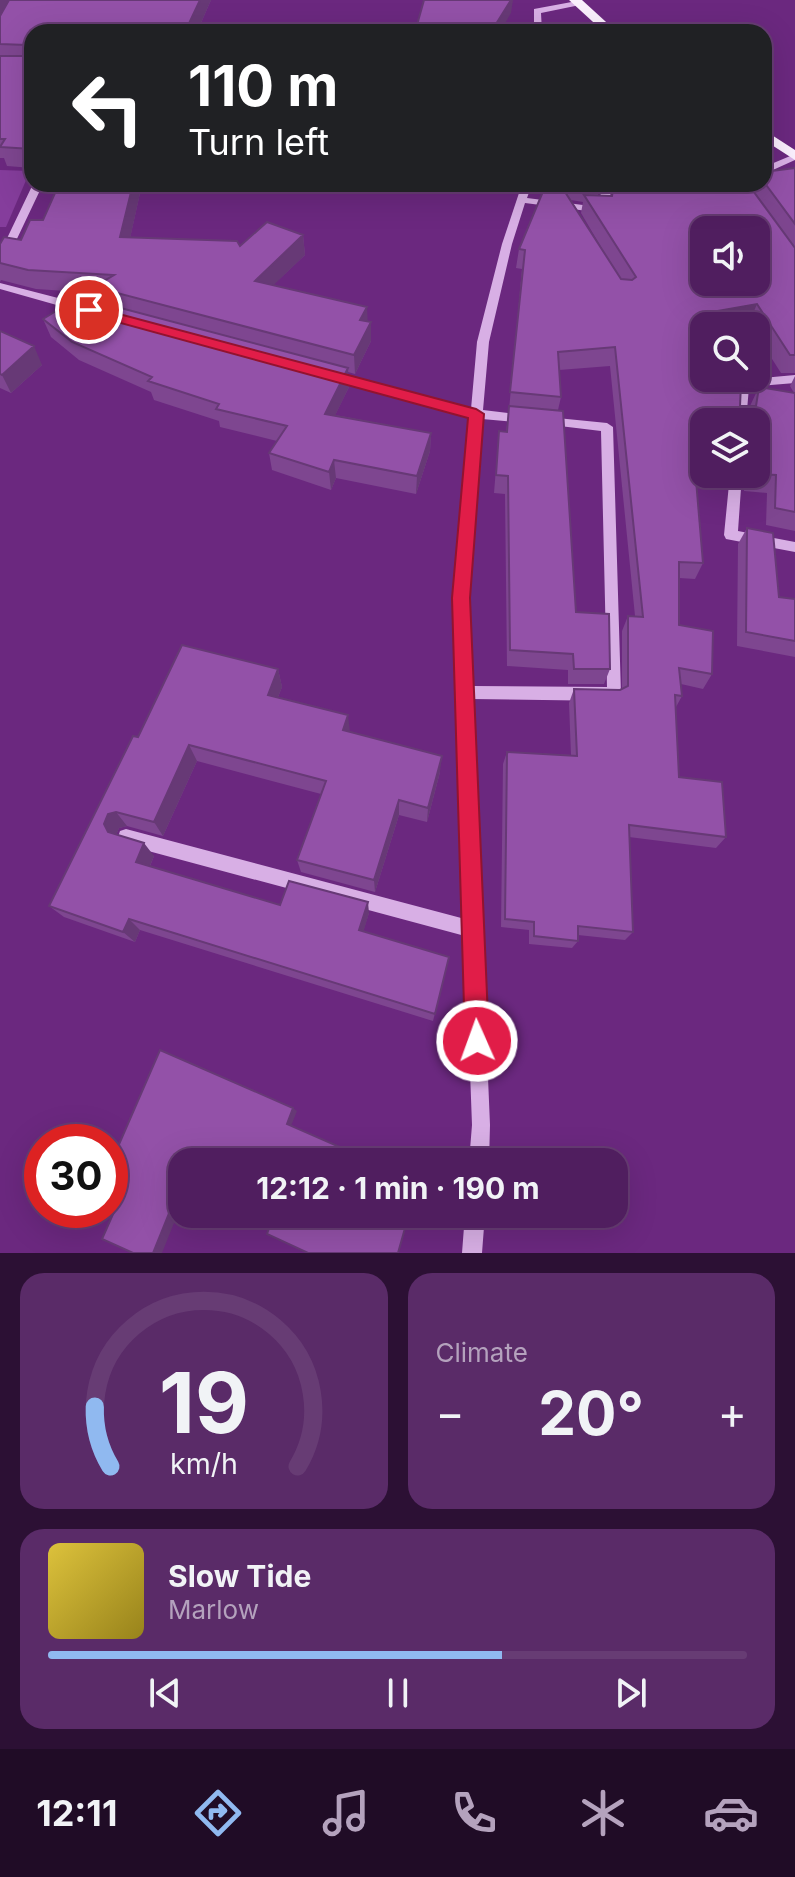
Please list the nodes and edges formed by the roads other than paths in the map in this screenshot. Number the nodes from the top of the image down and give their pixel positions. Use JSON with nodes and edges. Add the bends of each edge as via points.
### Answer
{"nodes":[{"id":1,"x":576,"y":2,"type":"edge"},
{"id":2,"x":538,"y":24,"type":"edge"},
{"id":3,"x":602,"y":24,"type":"edge"},
{"id":4,"x":772,"y":140,"type":"edge"},
{"id":5,"x":795,"y":156,"type":"edge"},
{"id":6,"x":772,"y":167,"type":"edge"},
{"id":7,"x":34,"y":192,"type":"edge"},
{"id":8,"x":524,"y":192,"type":"edge"},
{"id":9,"x":606,"y":192,"type":"edge"},
{"id":10,"x":522,"y":200,"type":"junction"},
{"id":11,"x":568,"y":206,"type":"junction"},
{"id":12,"x":576,"y":218,"type":"edge"},
{"id":13,"x":0,"y":264,"type":"edge"},
{"id":14,"x":0,"y":286,"type":"edge"},
{"id":15,"x":92,"y":311,"type":"edge"},
{"id":16,"x":323,"y":373,"type":"edge"},
{"id":17,"x":795,"y":379,"type":"edge"},
{"id":18,"x":741,"y":408,"type":"edge"},
{"id":19,"x":476,"y":414,"type":"junction"},
{"id":20,"x":735,"y":488,"type":"edge"},
{"id":21,"x":795,"y":547,"type":"edge"},
{"id":22,"x":464,"y":692,"type":"junction"},
{"id":23,"x":126,"y":837,"type":"edge"},
{"id":24,"x":472,"y":929,"type":"junction"},
{"id":25,"x":480,"y":1148,"type":"edge"},
{"id":26,"x":474,"y":1228,"type":"edge"},
{"id":27,"x":472,"y":1253,"type":"edge"}],
"edges":[{"from":1,"to":2,"type":"street","via":[[537,11]]},
{"from":1,"to":3,"type":"main road"},
{"from":4,"to":5,"type":"main road"},
{"from":5,"to":6,"type":"street"},
{"from":7,"to":13,"type":"street"},
{"from":8,"to":10,"type":"street"},
{"from":9,"to":11,"type":"street","via":[[603,210]]},
{"from":10,"to":11,"type":"street"},
{"from":10,"to":19,"type":"street","via":[[483,342]]},
{"from":11,"to":12,"type":"street"},
{"from":14,"to":15,"type":"street"},
{"from":16,"to":19,"type":"street"},
{"from":17,"to":18,"type":"street","via":[[743,383]]},
{"from":19,"to":22,"type":"street","via":[[461,598]]},
{"from":19,"to":22,"type":"street","via":[[607,427],[614,694]]},
{"from":20,"to":21,"type":"street","via":[[731,535]]},
{"from":22,"to":24,"type":"street"},
{"from":23,"to":24,"type":"street"},
{"from":24,"to":25,"type":"street"},
{"from":26,"to":27,"type":"street"}]}
